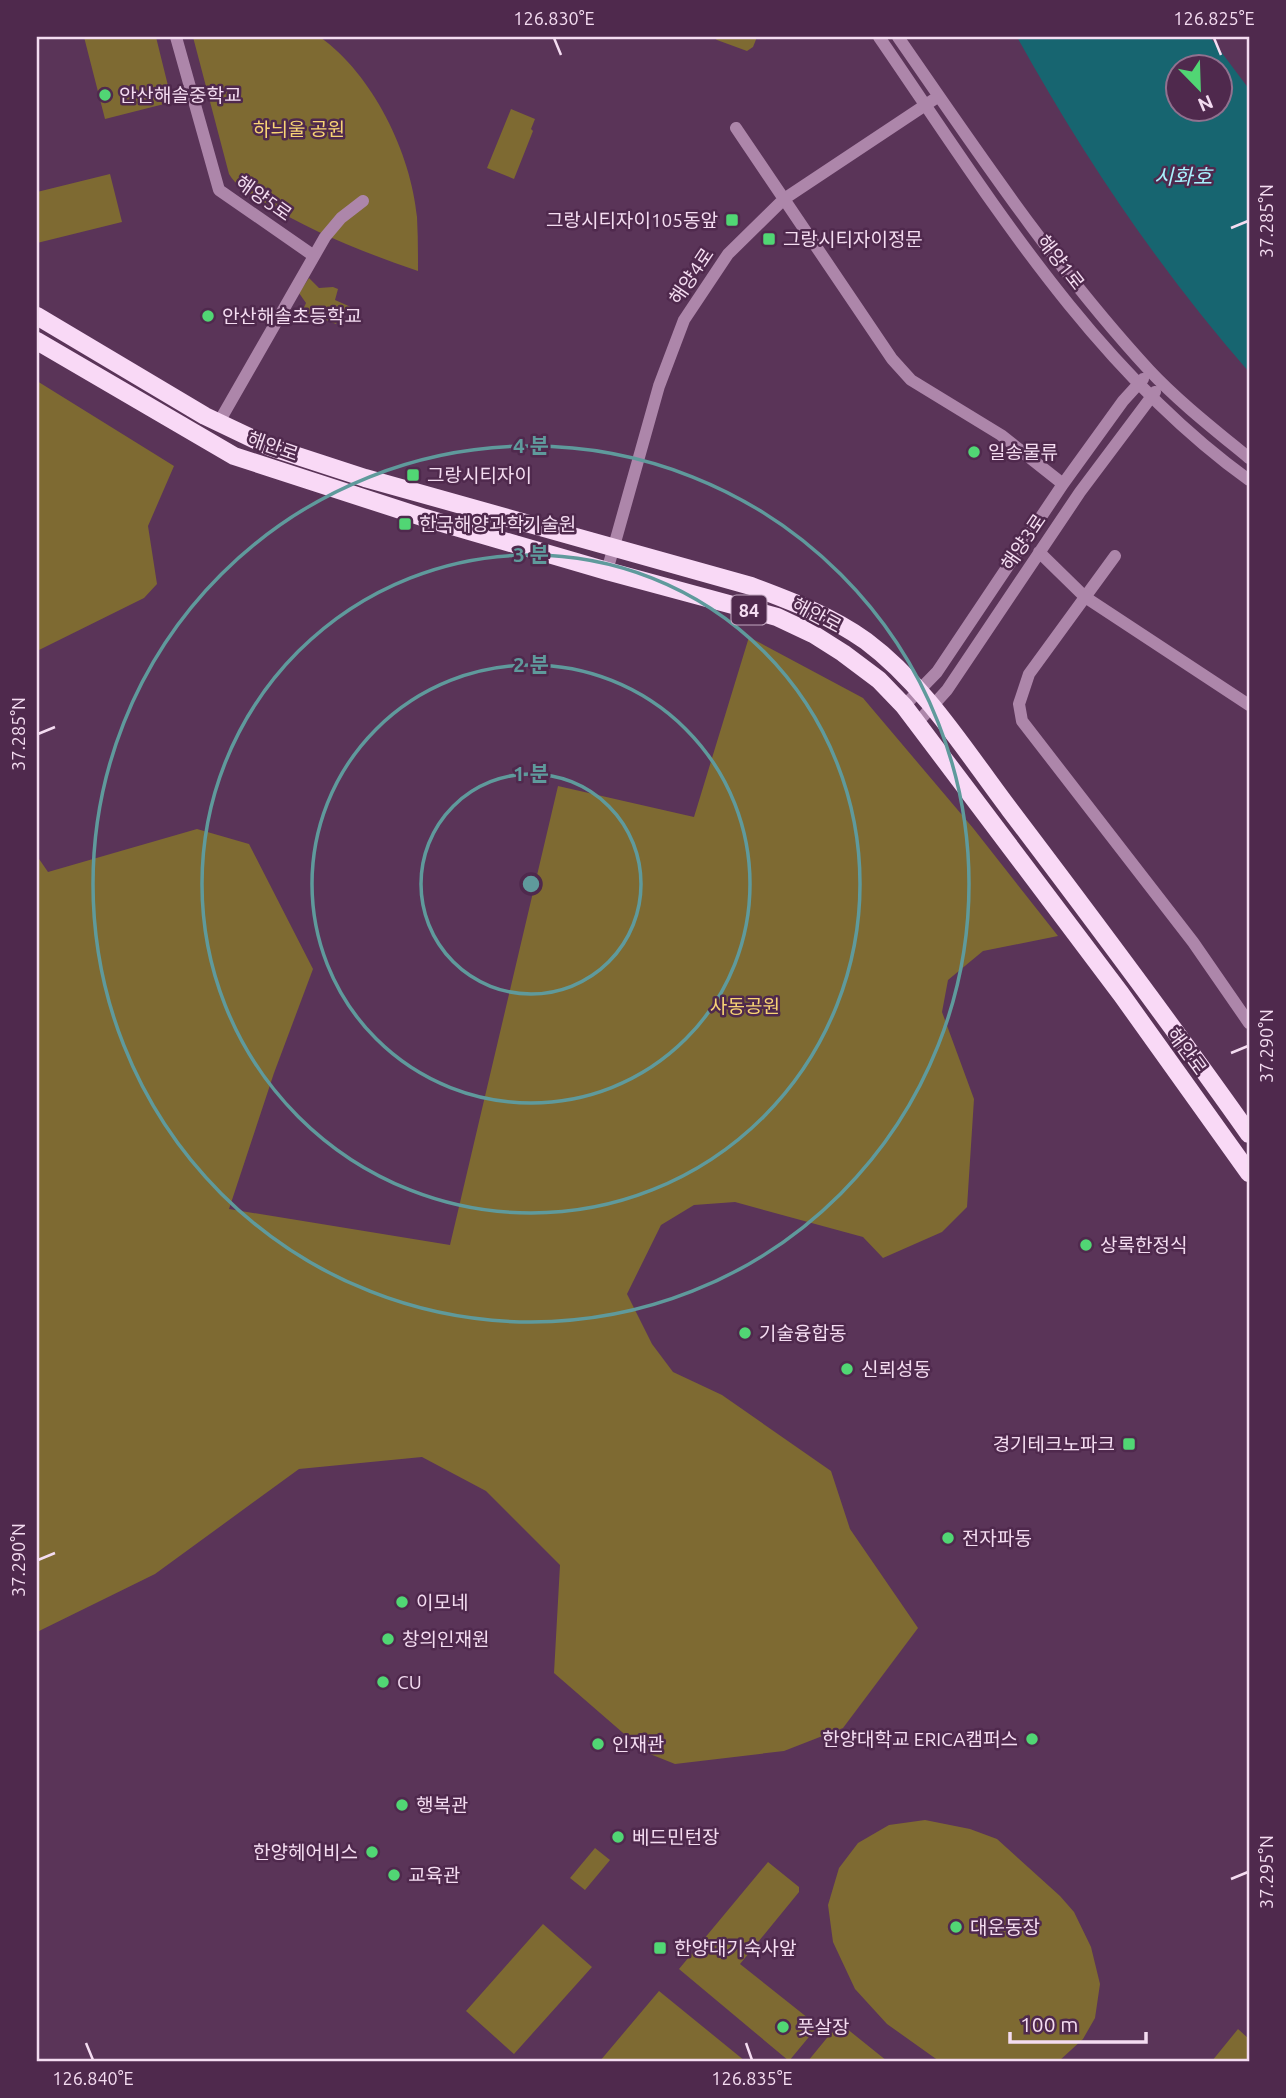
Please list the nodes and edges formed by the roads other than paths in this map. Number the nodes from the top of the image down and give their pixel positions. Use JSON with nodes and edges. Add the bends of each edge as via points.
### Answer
{"nodes":[{"id":1,"x":176,"y":37,"type":"edge"},
{"id":2,"x":879,"y":37,"type":"edge"},
{"id":3,"x":898,"y":37,"type":"edge"},
{"id":4,"x":939,"y":96,"type":"junction"},
{"id":5,"x":925,"y":104,"type":"junction"},
{"id":6,"x":736,"y":128,"type":"dead end"},
{"id":7,"x":784,"y":199,"type":"junction"},
{"id":8,"x":363,"y":201,"type":"dead end"},
{"id":9,"x":314,"y":256,"type":"junction"},
{"id":10,"x":37,"y":316,"type":"edge"},
{"id":11,"x":37,"y":341,"type":"edge"},
{"id":12,"x":1151,"y":371,"type":"junction"},
{"id":13,"x":1139,"y":383,"type":"junction"},
{"id":14,"x":1162,"y":383,"type":"junction"},
{"id":15,"x":1152,"y":396,"type":"junction"},
{"id":16,"x":219,"y":422,"type":"junction"},
{"id":17,"x":1249,"y":458,"type":"edge"},
{"id":18,"x":1249,"y":480,"type":"edge"},
{"id":19,"x":1063,"y":484,"type":"junction"},
{"id":20,"x":614,"y":547,"type":"junction"},
{"id":21,"x":1039,"y":552,"type":"junction"},
{"id":22,"x":1115,"y":556,"type":"dead end"},
{"id":23,"x":607,"y":571,"type":"junction"},
{"id":24,"x":1085,"y":597,"type":"junction"},
{"id":25,"x":919,"y":691,"type":"junction"},
{"id":26,"x":1249,"y":705,"type":"edge"},
{"id":27,"x":904,"y":706,"type":"junction"},
{"id":28,"x":932,"y":708,"type":"junction"},
{"id":29,"x":917,"y":723,"type":"junction"},
{"id":30,"x":1249,"y":1023,"type":"edge"},
{"id":31,"x":1249,"y":1135,"type":"edge"},
{"id":32,"x":1249,"y":1173,"type":"edge"}],
"edges":[{"from":1,"to":9,"type":"street","name":"해양5로","via":[[219,190]]},
{"from":2,"to":5,"type":"street","name":"해양1로"},
{"from":3,"to":4,"type":"street","name":"해양1로"},
{"from":4,"to":5,"type":"street","name":"해양4로"},
{"from":4,"to":12,"type":"street","name":"해양1로","via":[[1072,279]]},
{"from":5,"to":7,"type":"street","name":"해양4로"},
{"from":5,"to":13,"type":"street","name":"해양1로","via":[[1031,255]]},
{"from":6,"to":7,"type":"street"},
{"from":7,"to":19,"type":"street","via":[[911,380],[1001,435]]},
{"from":7,"to":20,"type":"street","name":"해양4로","via":[[729,254],[684,320],[659,386]]},
{"from":8,"to":9,"type":"street","via":[[341,218]]},
{"from":9,"to":16,"type":"street"},
{"from":10,"to":16,"type":"main road","name":"해안로","number":"84"},
{"from":11,"to":23,"type":"main road","name":"해안로","number":"84","via":[[234,456]]},
{"from":12,"to":13,"type":"street","name":"해양3로"},
{"from":12,"to":14,"type":"street","name":"해양1로"},
{"from":13,"to":15,"type":"street","name":"해양1로"},
{"from":13,"to":19,"type":"street","name":"해양3로"},
{"from":14,"to":15,"type":"street","name":"해양3로"},
{"from":14,"to":17,"type":"street","name":"해양1로"},
{"from":15,"to":18,"type":"street","name":"해양1로"},
{"from":15,"to":21,"type":"street","name":"해양3로"},
{"from":16,"to":20,"type":"main road","name":"해안로","number":"84","via":[[270,447],[338,470]]},
{"from":19,"to":25,"type":"street","name":"해양3로","via":[[943,663]]},
{"from":20,"to":23,"type":"street","name":"해양4로"},
{"from":20,"to":25,"type":"main road","name":"해안로","number":"84","via":[[801,605],[865,641]]},
{"from":21,"to":24,"type":"street"},
{"from":21,"to":28,"type":"street","name":"해양3로"},
{"from":22,"to":24,"type":"street"},
{"from":23,"to":27,"type":"main road","name":"해안로","number":"84","via":[[777,617],[843,653]]},
{"from":24,"to":26,"type":"street"},
{"from":24,"to":30,"type":"street","via":[[1029,674],[1019,704],[1022,721],[1193,942]]},
{"from":25,"to":27,"type":"street","name":"해양3로"},
{"from":25,"to":28,"type":"main road","name":"해안로","number":"84"},
{"from":27,"to":29,"type":"main road","name":"해안로","number":"84"},
{"from":28,"to":29,"type":"street","name":"해양3로"},
{"from":28,"to":31,"type":"main road","name":"해안로","number":"84","via":[[1154,999]]},
{"from":29,"to":32,"type":"main road","name":"해안로","number":"84"}]}
